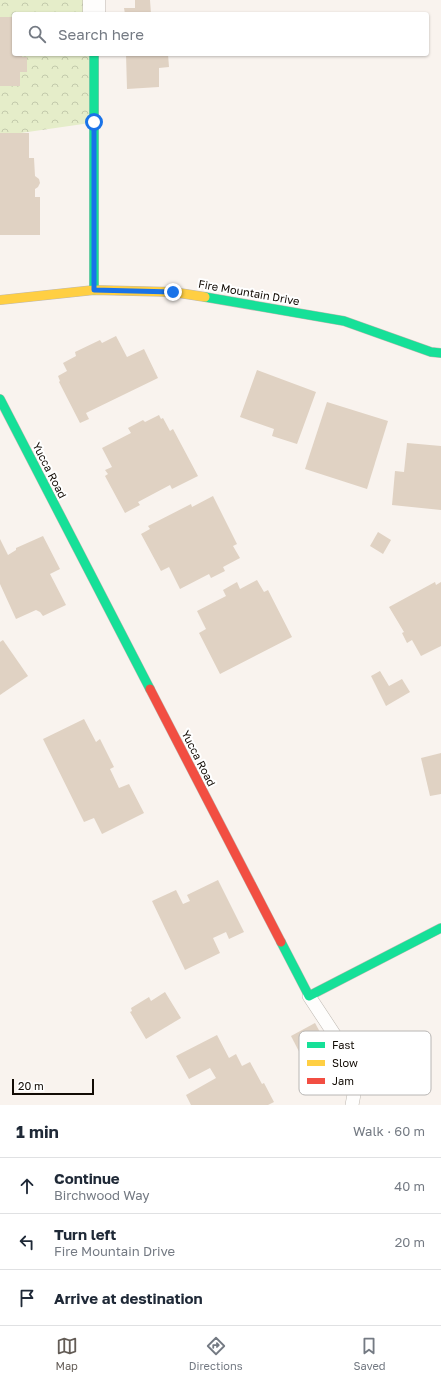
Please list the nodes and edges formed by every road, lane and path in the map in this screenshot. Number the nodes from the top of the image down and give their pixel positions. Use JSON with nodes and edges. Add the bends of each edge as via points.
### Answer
{"nodes":[{"id":1,"x":94,"y":0,"type":"edge"},
{"id":2,"x":94,"y":12,"type":"edge"},
{"id":3,"x":94,"y":56,"type":"edge"},
{"id":4,"x":94,"y":290,"type":"junction"},
{"id":5,"x":0,"y":300,"type":"edge"},
{"id":6,"x":441,"y":353,"type":"edge"},
{"id":7,"x":0,"y":399,"type":"edge"},
{"id":8,"x":441,"y":928,"type":"edge"},
{"id":9,"x":309,"y":996,"type":"junction"},
{"id":10,"x":332,"y":1031,"type":"edge"},
{"id":11,"x":354,"y":1095,"type":"edge"},
{"id":12,"x":352,"y":1105,"type":"edge"}],
"edges":[{"from":1,"to":2,"type":"street"},
{"from":3,"to":4,"type":"street"},
{"from":4,"to":5,"type":"street","name":"Fire Mountain Drive"},
{"from":4,"to":6,"type":"street","name":"Fire Mountain Drive","via":[[173,292],[344,320],[431,352]]},
{"from":7,"to":9,"type":"street","name":"Yucca Road"},
{"from":8,"to":9,"type":"street"},
{"from":9,"to":10,"type":"lane"},
{"from":11,"to":12,"type":"lane"}]}
